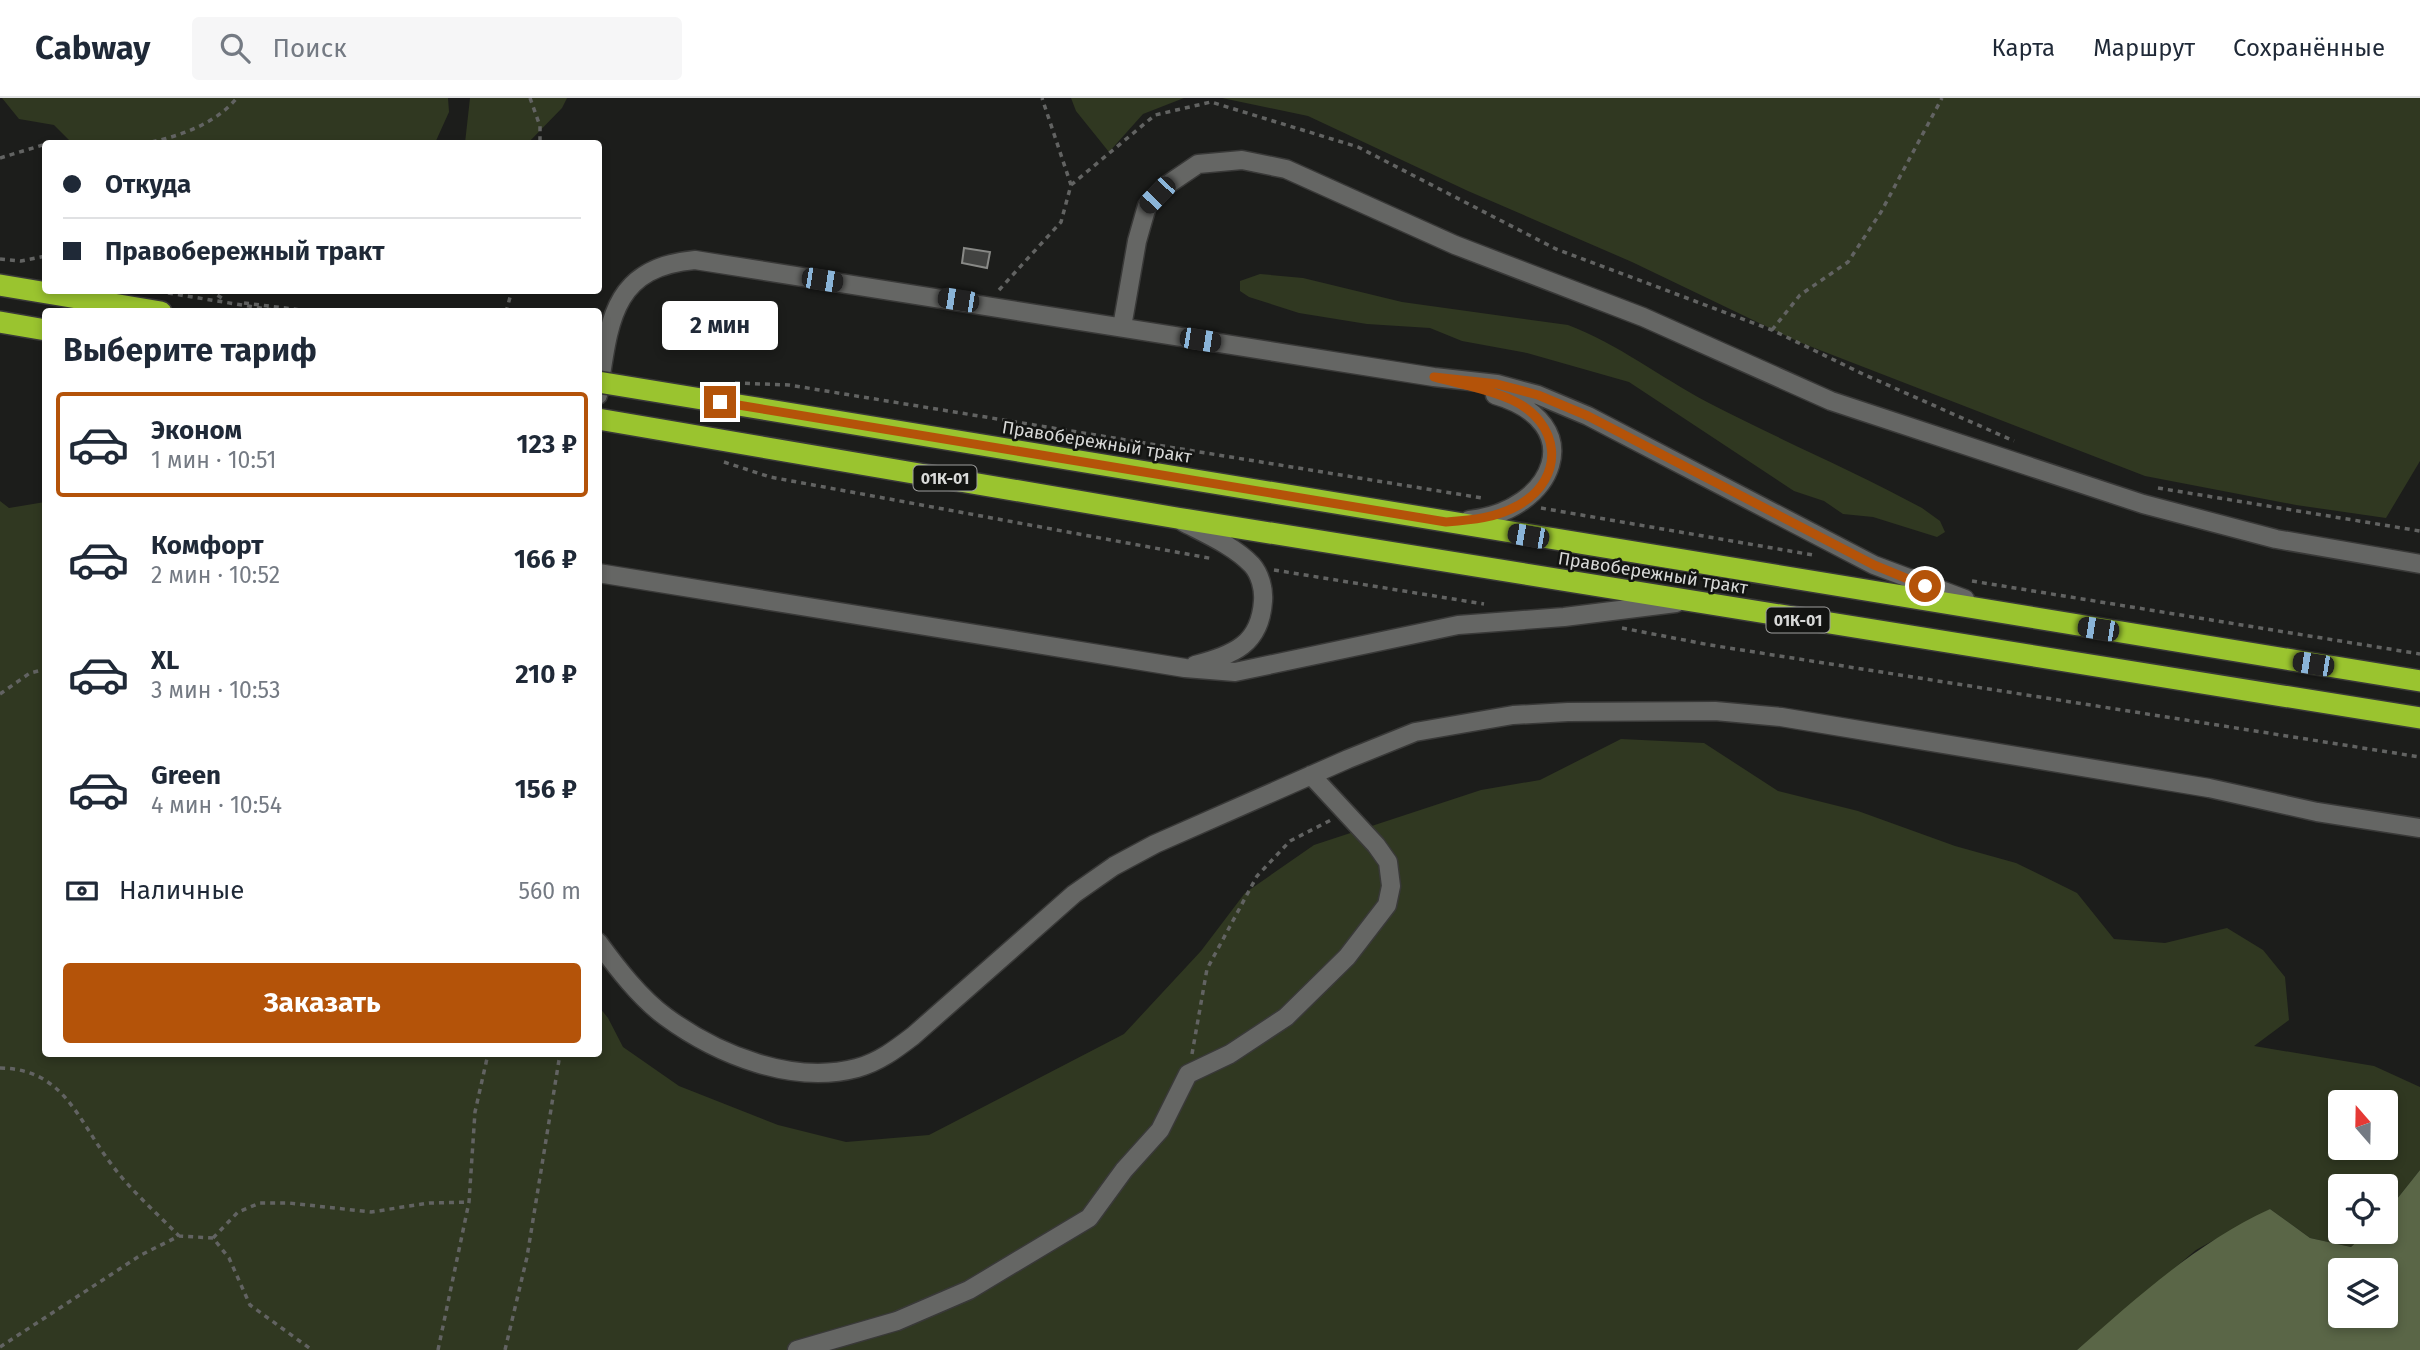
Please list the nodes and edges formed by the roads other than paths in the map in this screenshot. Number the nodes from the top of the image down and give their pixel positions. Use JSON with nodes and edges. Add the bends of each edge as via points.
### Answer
{"nodes":[{"id":1,"x":0,"y":285,"type":"edge"},
{"id":2,"x":42,"y":292,"type":"edge"},
{"id":3,"x":54,"y":294,"type":"edge"},
{"id":4,"x":137,"y":308,"type":"edge"},
{"id":5,"x":0,"y":322,"type":"edge"},
{"id":6,"x":1122,"y":327,"type":"junction"},
{"id":7,"x":42,"y":329,"type":"edge"},
{"id":8,"x":602,"y":371,"type":"edge"},
{"id":9,"x":1434,"y":377,"type":"junction"},
{"id":10,"x":602,"y":382,"type":"edge"},
{"id":11,"x":602,"y":420,"type":"edge"},
{"id":12,"x":1177,"y":518,"type":"junction"},
{"id":13,"x":1446,"y":522,"type":"junction"},
{"id":14,"x":2420,"y":564,"type":"edge"},
{"id":15,"x":602,"y":574,"type":"edge"},
{"id":16,"x":1686,"y":601,"type":"junction"},
{"id":17,"x":2018,"y":617,"type":"junction"},
{"id":18,"x":1185,"y":668,"type":"junction"},
{"id":19,"x":2420,"y":681,"type":"edge"},
{"id":20,"x":2420,"y":718,"type":"edge"},
{"id":21,"x":1311,"y":775,"type":"junction"},
{"id":22,"x":2420,"y":828,"type":"edge"},
{"id":23,"x":602,"y":948,"type":"edge"},
{"id":24,"x":797,"y":1350,"type":"edge"}],
"edges":[{"from":1,"to":2,"type":"highway"},
{"from":3,"to":4,"type":"highway"},
{"from":5,"to":7,"type":"highway"},
{"from":6,"to":8,"type":"street","via":[[695,260],[669,262],[646,272],[629,287],[608,335]]},
{"from":6,"to":9,"type":"street"},
{"from":6,"to":14,"type":"street","via":[[1147,206],[1198,164],[1242,160],[1286,169],[1455,245],[1643,317],[1856,409],[2157,508],[2276,539]]},
{"from":9,"to":13,"type":"street","via":[[1513,400],[1540,421],[1551,440],[1553,464],[1543,484],[1521,504],[1489,518]]},
{"from":9,"to":17,"type":"street","via":[[1497,384],[1538,395],[1588,416],[1874,565]]},
{"from":10,"to":13,"type":"highway","name":"Правобережный тракт","number":"01К-01","bridge":true,"via":[[721,392]]},
{"from":11,"to":12,"type":"highway","name":"Правобережный тракт","number":"01К-01"},
{"from":12,"to":16,"type":"highway","name":"Правобережный тракт","number":"01К-01"},
{"from":12,"to":18,"type":"street","via":[[1254,566],[1264,590],[1262,621],[1248,643],[1223,657]]},
{"from":13,"to":17,"type":"highway","name":"Правобережный тракт","number":"01К-01"},
{"from":15,"to":18,"type":"street"},
{"from":16,"to":18,"type":"street","via":[[1458,625],[1235,672]]},
{"from":16,"to":20,"type":"highway","name":"Правобережный тракт","number":"01К-01"},
{"from":17,"to":19,"type":"highway","name":"Правобережный тракт","number":"01К-01"},
{"from":21,"to":22,"type":"street","via":[[1415,732],[1455,723],[1568,712],[1716,710],[2209,788]]},
{"from":21,"to":23,"type":"street","via":[[1114,866],[1074,894],[913,1037],[858,1068],[800,1071],[735,1055],[665,1017]]},
{"from":21,"to":24,"type":"street","via":[[1388,862],[1391,886],[1387,905],[1347,957],[1286,1017],[1230,1054],[1188,1074],[1160,1130],[1089,1217],[969,1290],[897,1321]]}]}
